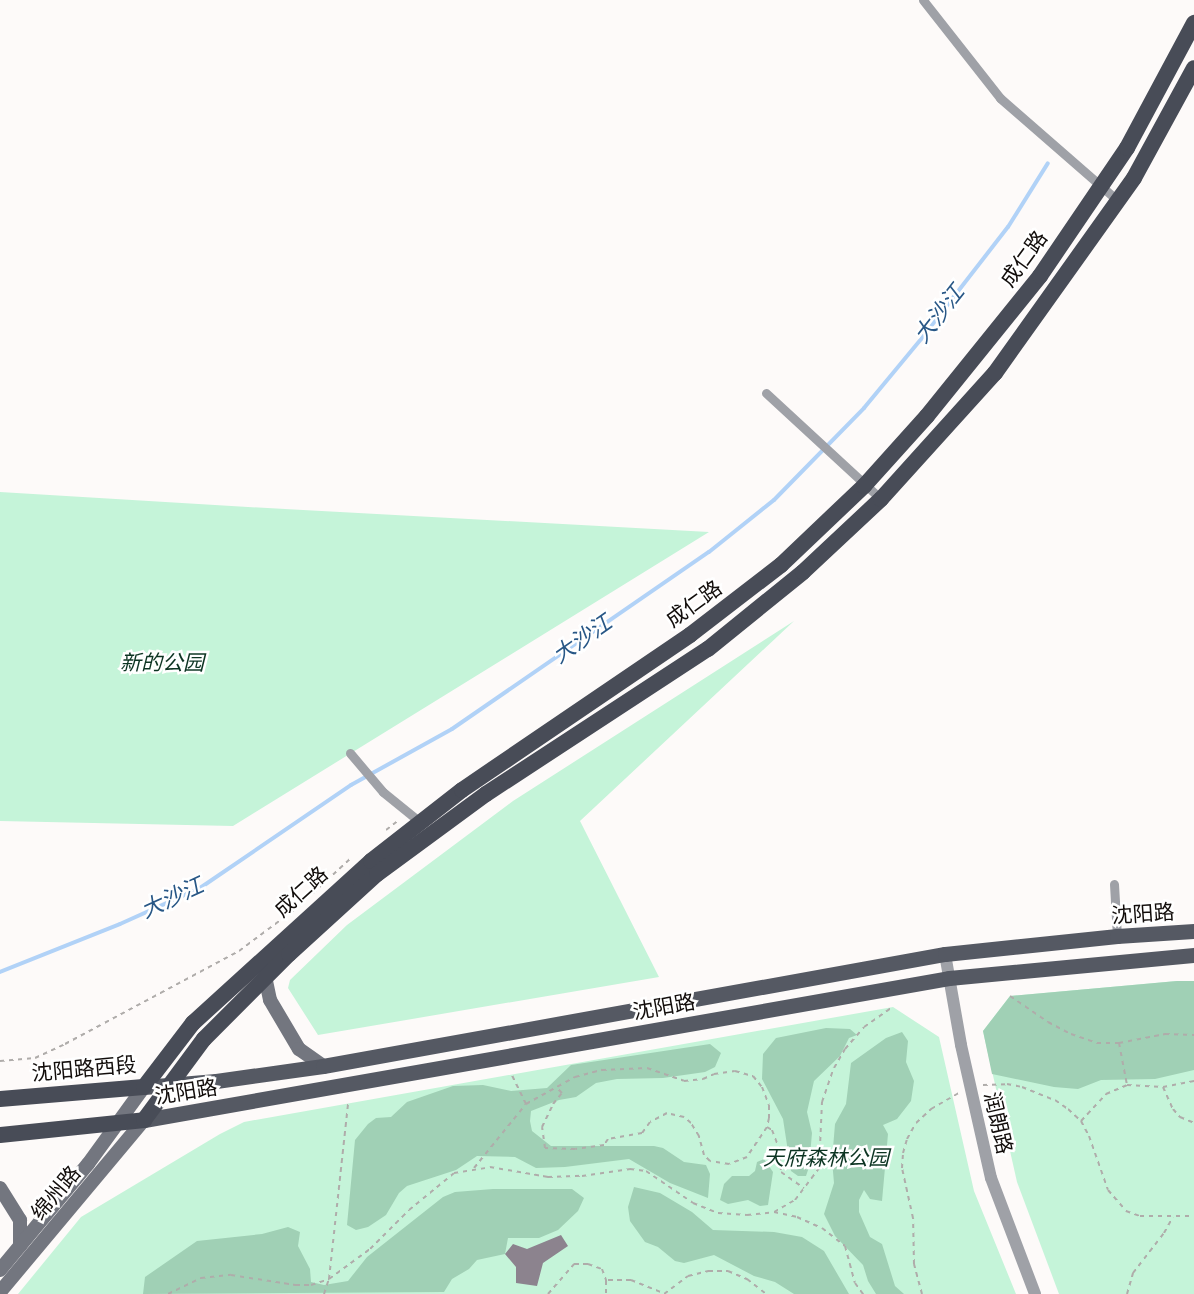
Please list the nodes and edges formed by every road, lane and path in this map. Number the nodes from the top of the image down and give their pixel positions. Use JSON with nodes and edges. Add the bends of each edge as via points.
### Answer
{"nodes":[{"id":1,"x":923,"y":0,"type":"edge"},
{"id":2,"x":1194,"y":23,"type":"edge"},
{"id":3,"x":1194,"y":68,"type":"edge"},
{"id":4,"x":1102,"y":189,"type":"junction"},
{"id":5,"x":1118,"y":201,"type":"junction"},
{"id":6,"x":766,"y":393,"type":"dead end"},
{"id":7,"x":864,"y":486,"type":"junction"},
{"id":8,"x":880,"y":499,"type":"junction"},
{"id":9,"x":350,"y":753,"type":"dead end"},
{"id":10,"x":414,"y":817,"type":"junction"},
{"id":11,"x":383,"y":832,"type":"dead end"},
{"id":12,"x":359,"y":852,"type":"dead end"},
{"id":13,"x":1114,"y":884,"type":"dead end"},
{"id":14,"x":312,"y":894,"type":"dead end"},
{"id":15,"x":304,"y":902,"type":"dead end"},
{"id":16,"x":1194,"y":931,"type":"edge"},
{"id":17,"x":1117,"y":936,"type":"junction"},
{"id":18,"x":945,"y":954,"type":"junction"},
{"id":19,"x":1194,"y":955,"type":"edge"},
{"id":20,"x":949,"y":978,"type":"junction"},
{"id":21,"x":266,"y":981,"type":"junction"},
{"id":22,"x":1010,"y":996,"type":"dead end"},
{"id":23,"x":893,"y":1007,"type":"dead end"},
{"id":24,"x":1194,"y":1035,"type":"edge"},
{"id":25,"x":1119,"y":1044,"type":"junction"},
{"id":26,"x":0,"y":1061,"type":"edge"},
{"id":27,"x":323,"y":1066,"type":"junction"},
{"id":28,"x":512,"y":1075,"type":"dead end"},
{"id":29,"x":1194,"y":1080,"type":"edge"},
{"id":30,"x":171,"y":1084,"type":"junction"},
{"id":31,"x":1127,"y":1084,"type":"junction"},
{"id":32,"x":977,"y":1086,"type":"dead end"},
{"id":33,"x":144,"y":1087,"type":"junction"},
{"id":34,"x":1163,"y":1087,"type":"junction"},
{"id":35,"x":557,"y":1088,"type":"junction"},
{"id":36,"x":968,"y":1088,"type":"dead end"},
{"id":37,"x":0,"y":1099,"type":"edge"},
{"id":38,"x":348,"y":1104,"type":"dead end"},
{"id":39,"x":526,"y":1104,"type":"junction"},
{"id":40,"x":144,"y":1120,"type":"junction"},
{"id":41,"x":1081,"y":1121,"type":"junction"},
{"id":42,"x":120,"y":1123,"type":"junction"},
{"id":43,"x":1194,"y":1123,"type":"edge"},
{"id":44,"x":767,"y":1126,"type":"junction"},
{"id":45,"x":0,"y":1135,"type":"edge"},
{"id":46,"x":474,"y":1168,"type":"junction"},
{"id":47,"x":0,"y":1188,"type":"edge"},
{"id":48,"x":804,"y":1188,"type":"junction"},
{"id":49,"x":774,"y":1212,"type":"junction"},
{"id":50,"x":1194,"y":1216,"type":"edge"},
{"id":51,"x":1173,"y":1217,"type":"junction"},
{"id":52,"x":20,"y":1246,"type":"junction"},
{"id":53,"x":0,"y":1270,"type":"edge"},
{"id":54,"x":328,"y":1279,"type":"junction"},
{"id":55,"x":606,"y":1280,"type":"junction"},
{"id":56,"x":552,"y":1291,"type":"junction"},
{"id":57,"x":0,"y":1292,"type":"edge"},
{"id":58,"x":168,"y":1294,"type":"edge"},
{"id":59,"x":324,"y":1294,"type":"edge"},
{"id":60,"x":549,"y":1294,"type":"edge"},
{"id":61,"x":556,"y":1294,"type":"edge"},
{"id":62,"x":606,"y":1294,"type":"edge"},
{"id":63,"x":664,"y":1294,"type":"edge"},
{"id":64,"x":766,"y":1294,"type":"edge"},
{"id":65,"x":863,"y":1294,"type":"edge"},
{"id":66,"x":922,"y":1294,"type":"edge"},
{"id":67,"x":1035,"y":1294,"type":"edge"},
{"id":68,"x":1127,"y":1294,"type":"edge"}],
"edges":[{"from":1,"to":4,"type":"street","via":[[1000,98]]},
{"from":2,"to":4,"type":"highway","name":"成仁路"},
{"from":3,"to":5,"type":"highway","name":"成仁路"},
{"from":4,"to":5,"type":"street"},
{"from":4,"to":7,"type":"highway","name":"成仁路","via":[[974,361]]},
{"from":5,"to":8,"type":"highway","name":"成仁路","via":[[995,374]]},
{"from":6,"to":7,"type":"street"},
{"from":7,"to":8,"type":"street"},
{"from":7,"to":10,"type":"highway","name":"成仁路","via":[[781,566],[737,600],[620,684],[462,790]]},
{"from":8,"to":21,"type":"highway","name":"成仁路","via":[[803,572],[708,649],[486,794],[377,874],[289,954]]},
{"from":9,"to":10,"type":"street","via":[[383,792]]},
{"from":10,"to":11,"type":"path"},
{"from":10,"to":33,"type":"highway","name":"成仁路","via":[[193,1023]]},
{"from":12,"to":14,"type":"path"},
{"from":13,"to":17,"type":"street"},
{"from":15,"to":26,"type":"path","via":[[239,951],[65,1044],[34,1058]]},
{"from":16,"to":17,"type":"main road","name":"沈阳路"},
{"from":17,"to":18,"type":"main road","name":"沈阳路"},
{"from":18,"to":20,"type":"street","name":"润朗路"},
{"from":18,"to":27,"type":"main road","name":"沈阳路"},
{"from":19,"to":20,"type":"main road","name":"沈阳路"},
{"from":20,"to":40,"type":"main road","name":"沈阳路"},
{"from":20,"to":67,"type":"street","name":"润朗路","via":[[992,1178]]},
{"from":21,"to":27,"type":"main road","via":[[270,1000],[299,1049]]},
{"from":21,"to":30,"type":"highway","name":"成仁路","via":[[204,1040]]},
{"from":22,"to":25,"type":"path","via":[[1071,1034],[1097,1043]]},
{"from":23,"to":48,"type":"path","via":[[864,1027],[834,1068],[821,1111],[819,1168]]},
{"from":24,"to":25,"type":"path","via":[[1165,1034]]},
{"from":25,"to":31,"type":"path"},
{"from":27,"to":30,"type":"main road","name":"沈阳路"},
{"from":28,"to":39,"type":"path"},
{"from":29,"to":34,"type":"path"},
{"from":30,"to":33,"type":"main road","name":"沈阳路西段"},
{"from":30,"to":40,"type":"highway","name":"成仁路"},
{"from":31,"to":34,"type":"path"},
{"from":31,"to":41,"type":"path","via":[[1106,1094]]},
{"from":32,"to":41,"type":"path","via":[[1006,1084],[1038,1092]]},
{"from":33,"to":37,"type":"highway","name":"沈阳路西段"},
{"from":33,"to":42,"type":"main road","name":"成仁路"},
{"from":34,"to":43,"type":"path","via":[[1173,1109]]},
{"from":35,"to":39,"type":"path"},
{"from":35,"to":44,"type":"path","via":[[575,1077],[621,1067],[647,1068],[684,1081],[735,1071],[753,1076],[766,1094]]},
{"from":35,"to":44,"type":"path","via":[[562,1094],[542,1127],[545,1148],[604,1145],[608,1139],[642,1133],[650,1122],[667,1113],[691,1123],[710,1161],[729,1164],[747,1157]]},
{"from":36,"to":66,"type":"path","via":[[931,1109],[907,1139],[902,1168],[911,1204],[914,1264]]},
{"from":38,"to":54,"type":"path"},
{"from":39,"to":46,"type":"path"},
{"from":40,"to":42,"type":"highway"},
{"from":40,"to":57,"type":"main road","name":"绵州路"},
{"from":41,"to":51,"type":"path","via":[[1116,1202],[1140,1216]]},
{"from":42,"to":45,"type":"highway"},
{"from":42,"to":52,"type":"main road","name":"绵州路"},
{"from":44,"to":48,"type":"path","via":[[779,1148],[781,1172]]},
{"from":46,"to":49,"type":"path","via":[[564,1177],[630,1169],[646,1171],[693,1203],[718,1213]]},
{"from":46,"to":54,"type":"path","via":[[454,1173],[431,1190],[370,1249]]},
{"from":47,"to":52,"type":"main road","via":[[20,1220]]},
{"from":48,"to":49,"type":"path","via":[[795,1200]]},
{"from":49,"to":65,"type":"path","via":[[797,1216],[822,1227],[845,1246],[855,1283]]},
{"from":50,"to":51,"type":"path"},
{"from":51,"to":68,"type":"path","via":[[1134,1273]]},
{"from":52,"to":53,"type":"main road","name":"绵州路"},
{"from":54,"to":58,"type":"path","via":[[295,1285],[231,1275],[201,1278]]},
{"from":54,"to":59,"type":"path"},
{"from":55,"to":56,"type":"path","via":[[602,1269],[574,1264]]},
{"from":55,"to":62,"type":"path"},
{"from":55,"to":63,"type":"path","via":[[631,1280]]},
{"from":56,"to":60,"type":"path"},
{"from":56,"to":61,"type":"path"},
{"from":63,"to":64,"type":"path","via":[[688,1275],[708,1270],[728,1271]]}]}
